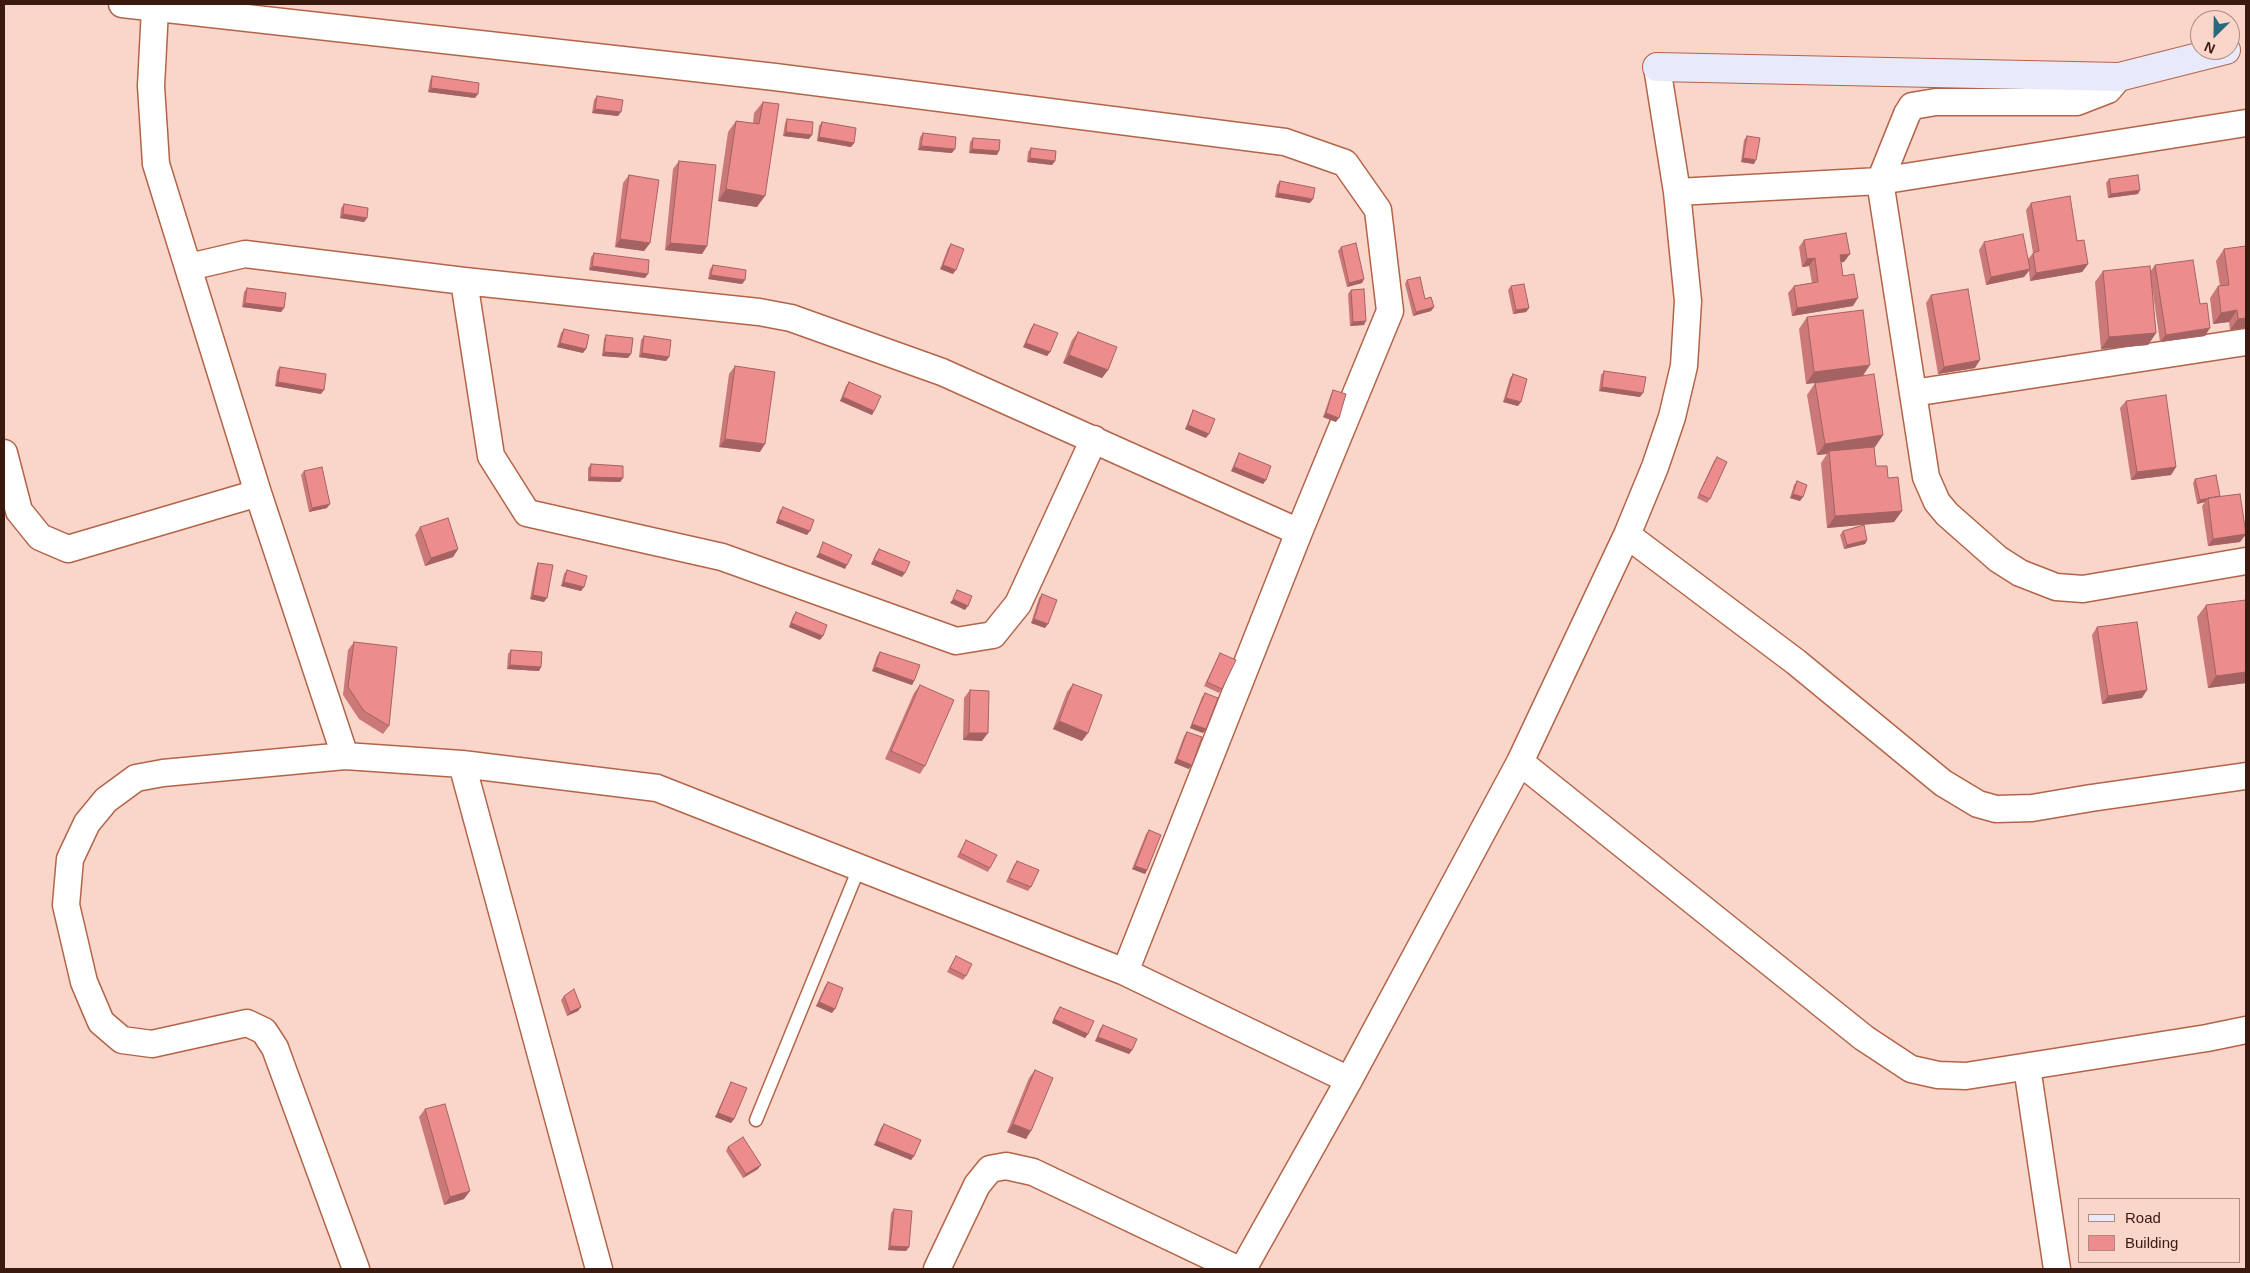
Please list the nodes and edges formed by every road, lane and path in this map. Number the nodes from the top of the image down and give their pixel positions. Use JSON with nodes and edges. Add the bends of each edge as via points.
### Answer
{"nodes":[{"id":1,"x":122,"y":4,"type":"edge"},
{"id":2,"x":155,"y":9,"type":"junction"},
{"id":3,"x":2190,"y":59,"type":"edge"},
{"id":4,"x":1657,"y":67,"type":"joint"},
{"id":5,"x":2119,"y":78,"type":"junction"},
{"id":6,"x":2246,"y":123,"type":"edge"},
{"id":7,"x":1880,"y":182,"type":"junction"},
{"id":8,"x":1677,"y":192,"type":"junction"},
{"id":9,"x":189,"y":267,"type":"junction"},
{"id":10,"x":464,"y":281,"type":"junction"},
{"id":11,"x":2246,"y":342,"type":"edge"},
{"id":12,"x":1913,"y":393,"type":"junction"},
{"id":13,"x":1094,"y":439,"type":"junction"},
{"id":14,"x":4,"y":453,"type":"edge"},
{"id":15,"x":258,"y":493,"type":"junction"},
{"id":16,"x":1299,"y":532,"type":"junction"},
{"id":17,"x":1627,"y":536,"type":"junction"},
{"id":18,"x":2246,"y":561,"type":"edge"},
{"id":19,"x":345,"y":756,"type":"junction"},
{"id":20,"x":1520,"y":762,"type":"junction"},
{"id":21,"x":462,"y":764,"type":"junction"},
{"id":22,"x":2246,"y":776,"type":"edge"},
{"id":23,"x":859,"y":868,"type":"junction"},
{"id":24,"x":1125,"y":972,"type":"junction"},
{"id":25,"x":2246,"y":1030,"type":"edge"},
{"id":26,"x":2027,"y":1067,"type":"junction"},
{"id":27,"x":1350,"y":1080,"type":"junction"},
{"id":28,"x":756,"y":1120,"type":"dead end"},
{"id":29,"x":356,"y":1269,"type":"edge"},
{"id":30,"x":599,"y":1269,"type":"edge"},
{"id":31,"x":936,"y":1269,"type":"edge"},
{"id":32,"x":1237,"y":1269,"type":"edge"},
{"id":33,"x":1243,"y":1269,"type":"edge"},
{"id":34,"x":2057,"y":1269,"type":"edge"}],
"edges":[{"from":1,"to":2,"type":"street"},
{"from":2,"to":9,"type":"street","via":[[151,86],[156,164]]},
{"from":2,"to":16,"type":"street","via":[[775,77],[1285,142],[1345,163],[1378,210],[1390,311]]},
{"from":3,"to":5,"type":"street"},
{"from":4,"to":5,"type":"street"},
{"from":4,"to":8,"type":"street"},
{"from":5,"to":7,"type":"street","via":[[2108,90],[2077,102],[1936,102],[1912,106]]},
{"from":6,"to":7,"type":"street"},
{"from":7,"to":8,"type":"street"},
{"from":7,"to":12,"type":"street"},
{"from":8,"to":17,"type":"street","via":[[1688,302],[1684,366],[1672,417]]},
{"from":9,"to":10,"type":"street","via":[[245,254]]},
{"from":9,"to":15,"type":"street"},
{"from":10,"to":13,"type":"street","via":[[791,318],[942,372]]},
{"from":10,"to":13,"type":"street","via":[[491,456],[526,513],[722,557],[956,641],[993,635],[1018,604]]},
{"from":11,"to":12,"type":"street"},
{"from":12,"to":18,"type":"street","via":[[1926,477],[1937,502],[1998,559],[2020,573],[2056,587],[2083,589]]},
{"from":13,"to":16,"type":"street"},
{"from":14,"to":15,"type":"street","via":[[19,511],[40,537],[68,549]]},
{"from":15,"to":19,"type":"street"},
{"from":16,"to":24,"type":"street"},
{"from":17,"to":20,"type":"street"},
{"from":17,"to":22,"type":"street","via":[[1796,662],[1943,783],[1978,804],[1996,809],[2032,808]]},
{"from":19,"to":21,"type":"street"},
{"from":19,"to":29,"type":"street","via":[[136,778],[106,800],[87,823],[70,859],[66,905],[84,982],[101,1022],[122,1040],[152,1044],[247,1023],[264,1031],[275,1048]]},
{"from":20,"to":26,"type":"street","via":[[1891,1057],[1911,1069],[1938,1075],[1966,1076]]},
{"from":20,"to":27,"type":"street"},
{"from":21,"to":23,"type":"street","via":[[657,788]]},
{"from":21,"to":30,"type":"street"},
{"from":23,"to":24,"type":"street"},
{"from":23,"to":28,"type":"lane"},
{"from":24,"to":27,"type":"street"},
{"from":25,"to":26,"type":"street"},
{"from":26,"to":34,"type":"street"},
{"from":27,"to":33,"type":"street"},
{"from":31,"to":32,"type":"street","via":[[977,1185],[990,1169],[1006,1166],[1033,1172]]}]}
